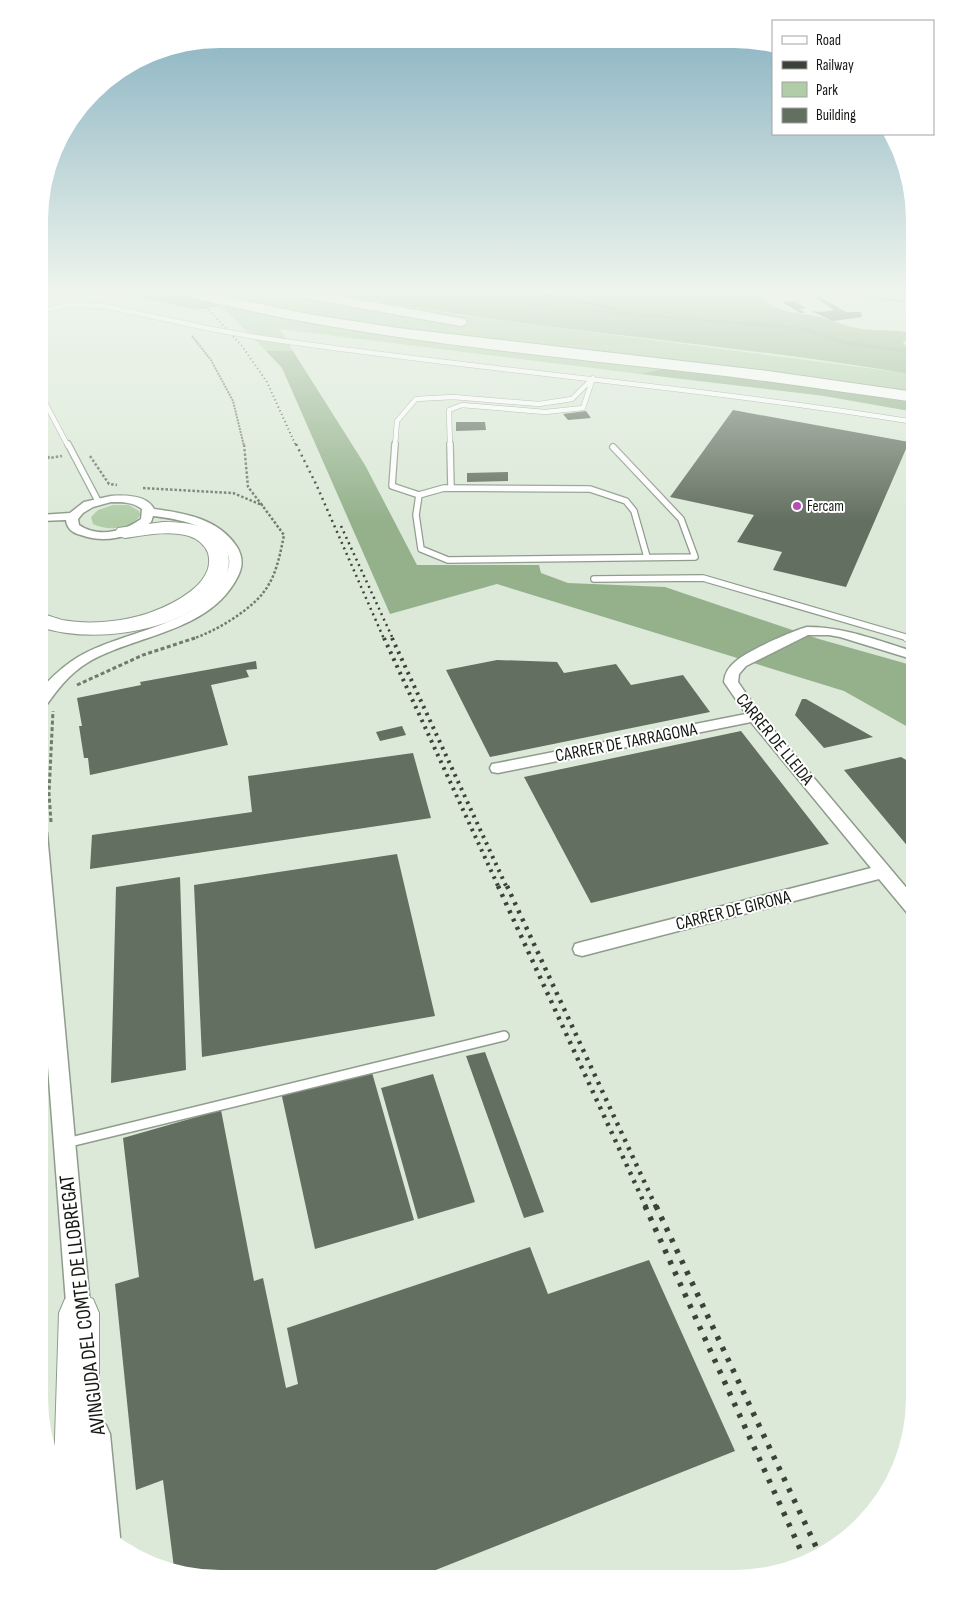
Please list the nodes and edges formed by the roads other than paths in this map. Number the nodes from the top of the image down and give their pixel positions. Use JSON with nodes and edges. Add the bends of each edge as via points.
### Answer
{"nodes":[{"id":1,"x":511,"y":369,"type":"edge"},
{"id":2,"x":715,"y":369,"type":"edge"},
{"id":3,"x":751,"y":369,"type":"edge"},
{"id":4,"x":838,"y":369,"type":"edge"},
{"id":5,"x":867,"y":374,"type":"dead end"},
{"id":6,"x":593,"y":378,"type":"junction"},
{"id":7,"x":906,"y":391,"type":"edge"},
{"id":8,"x":906,"y":396,"type":"edge"},
{"id":9,"x":48,"y":409,"type":"edge"},
{"id":10,"x":906,"y":421,"type":"edge"},
{"id":11,"x":613,"y":448,"type":"dead end"},
{"id":12,"x":451,"y":488,"type":"junction"},
{"id":13,"x":419,"y":495,"type":"junction"},
{"id":14,"x":98,"y":501,"type":"junction"},
{"id":15,"x":149,"y":512,"type":"junction"},
{"id":16,"x":48,"y":518,"type":"edge"},
{"id":17,"x":72,"y":519,"type":"junction"},
{"id":18,"x":48,"y":523,"type":"edge"},
{"id":19,"x":125,"y":532,"type":"junction"},
{"id":20,"x":647,"y":557,"type":"junction"},
{"id":21,"x":594,"y":579,"type":"dead end"},
{"id":22,"x":48,"y":622,"type":"edge"},
{"id":23,"x":906,"y":637,"type":"edge"},
{"id":24,"x":906,"y":653,"type":"edge"},
{"id":25,"x":48,"y":691,"type":"edge"},
{"id":26,"x":755,"y":717,"type":"junction"},
{"id":27,"x":498,"y":768,"type":"dead end"},
{"id":28,"x":884,"y":871,"type":"junction"},
{"id":29,"x":906,"y":899,"type":"edge"},
{"id":30,"x":48,"y":937,"type":"edge"},
{"id":31,"x":582,"y":949,"type":"dead end"},
{"id":32,"x":504,"y":1036,"type":"dead end"},
{"id":33,"x":64,"y":1143,"type":"junction"},
{"id":34,"x":79,"y":1313,"type":"junction"},
{"id":35,"x":76,"y":1492,"type":"edge"},
{"id":36,"x":105,"y":1525,"type":"edge"}],
"edges":[{"from":1,"to":6,"type":"lane","bridge":true},
{"from":2,"to":8,"type":"highway"},
{"from":3,"to":7,"type":"highway"},
{"from":4,"to":5,"type":"highway"},
{"from":6,"to":10,"type":"lane"},
{"from":6,"to":12,"type":"lane","via":[[583,408],[545,412],[462,405],[449,410]]},
{"from":6,"to":13,"type":"lane","via":[[572,399],[539,404],[453,397],[416,399],[397,421],[392,486]]},
{"from":9,"to":14,"type":"lane"},
{"from":11,"to":20,"type":"lane","via":[[681,519],[694,556]]},
{"from":12,"to":13,"type":"lane"},
{"from":12,"to":20,"type":"lane","via":[[590,489],[626,501],[634,510]]},
{"from":13,"to":20,"type":"lane","via":[[416,531],[421,549],[448,560]]},
{"from":14,"to":15,"type":"street","via":[[134,500],[145,505]]},
{"from":14,"to":17,"type":"street","via":[[81,508]]},
{"from":15,"to":19,"type":"street","via":[[142,525]]},
{"from":15,"to":25,"type":"street","via":[[184,518],[218,532],[233,550],[236,562],[232,579],[222,593],[202,609],[179,622],[113,645],[84,659],[63,674]]},
{"from":16,"to":17,"type":"street"},
{"from":17,"to":18,"type":"street"},
{"from":17,"to":19,"type":"street","via":[[77,530],[93,535]]},
{"from":19,"to":22,"type":"highway","via":[[170,527],[200,533],[216,547],[219,557],[214,581],[181,607],[143,622],[114,628],[78,629]]},
{"from":21,"to":23,"type":"lane","via":[[703,578]]},
{"from":24,"to":26,"type":"street","name":"CARRER DE LLEIDA","via":[[829,631],[795,635],[741,663],[732,673],[731,682]]},
{"from":26,"to":27,"type":"street","name":"CARRER DE TARRAGONA"},
{"from":26,"to":28,"type":"street","name":"CARRER DE LLEIDA"},
{"from":28,"to":29,"type":"street","name":"CARRER DE LLEIDA"},
{"from":28,"to":31,"type":"street","name":"CARRER DE GIRONA"},
{"from":30,"to":33,"type":"street","name":"AVINGUDA DEL COMTE DE LLOBREGAT"},
{"from":32,"to":33,"type":"lane"},
{"from":33,"to":34,"type":"street","name":"AVINGUDA DEL COMTE DE LLOBREGAT"},
{"from":34,"to":35,"type":"highway"},
{"from":34,"to":36,"type":"street","name":"AVINGUDA DEL COMTE DE LLOBREGAT","via":[[93,1390]]}]}
